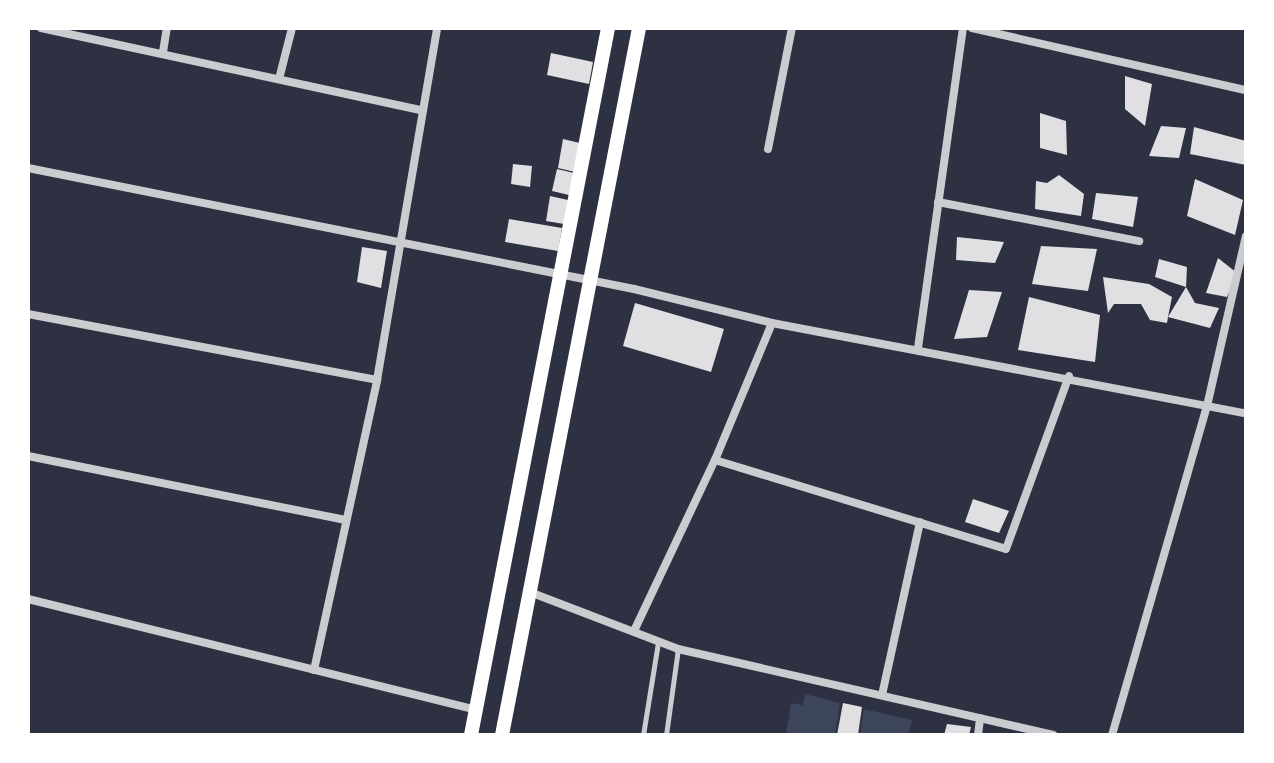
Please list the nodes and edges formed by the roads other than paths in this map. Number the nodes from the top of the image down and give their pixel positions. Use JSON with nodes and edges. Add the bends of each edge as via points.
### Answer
{"nodes":[{"id":1,"x":41,"y":28,"type":"edge"},
{"id":2,"x":167,"y":28,"type":"edge"},
{"id":3,"x":292,"y":28,"type":"edge"},
{"id":4,"x":437,"y":28,"type":"edge"},
{"id":5,"x":608,"y":28,"type":"edge"},
{"id":6,"x":639,"y":28,"type":"edge"},
{"id":7,"x":792,"y":28,"type":"edge"},
{"id":8,"x":963,"y":28,"type":"edge"},
{"id":9,"x":972,"y":28,"type":"edge"},
{"id":10,"x":163,"y":52,"type":"junction"},
{"id":11,"x":279,"y":79,"type":"junction"},
{"id":12,"x":1246,"y":90,"type":"edge"},
{"id":13,"x":420,"y":110,"type":"junction"},
{"id":14,"x":768,"y":149,"type":"dead end"},
{"id":15,"x":28,"y":168,"type":"edge"},
{"id":16,"x":938,"y":202,"type":"junction"},
{"id":17,"x":1246,"y":236,"type":"edge"},
{"id":18,"x":1139,"y":241,"type":"dead end"},
{"id":19,"x":398,"y":245,"type":"junction"},
{"id":20,"x":560,"y":278,"type":"junction"},
{"id":21,"x":593,"y":283,"type":"junction"},
{"id":22,"x":28,"y":314,"type":"edge"},
{"id":23,"x":772,"y":323,"type":"junction"},
{"id":24,"x":918,"y":348,"type":"junction"},
{"id":25,"x":1069,"y":376,"type":"junction"},
{"id":26,"x":377,"y":380,"type":"junction"},
{"id":27,"x":1207,"y":406,"type":"junction"},
{"id":28,"x":1246,"y":413,"type":"edge"},
{"id":29,"x":28,"y":456,"type":"edge"},
{"id":30,"x":715,"y":460,"type":"junction"},
{"id":31,"x":346,"y":520,"type":"junction"},
{"id":32,"x":920,"y":522,"type":"junction"},
{"id":33,"x":527,"y":591,"type":"junction"},
{"id":34,"x":28,"y":599,"type":"edge"},
{"id":35,"x":634,"y":631,"type":"junction"},
{"id":36,"x":658,"y":642,"type":"junction"},
{"id":37,"x":678,"y":649,"type":"junction"},
{"id":38,"x":314,"y":670,"type":"junction"},
{"id":39,"x":882,"y":695,"type":"junction"},
{"id":40,"x":477,"y":710,"type":"junction"},
{"id":41,"x":980,"y":718,"type":"junction"},
{"id":42,"x":471,"y":735,"type":"edge"},
{"id":43,"x":502,"y":735,"type":"edge"},
{"id":44,"x":643,"y":735,"type":"edge"},
{"id":45,"x":666,"y":735,"type":"edge"},
{"id":46,"x":978,"y":735,"type":"edge"},
{"id":47,"x":1053,"y":735,"type":"edge"},
{"id":48,"x":1112,"y":735,"type":"edge"}],
"edges":[{"from":1,"to":10,"type":"street"},
{"from":2,"to":10,"type":"street"},
{"from":3,"to":11,"type":"street"},
{"from":4,"to":13,"type":"street"},
{"from":5,"to":20,"type":"main road"},
{"from":6,"to":21,"type":"main road"},
{"from":7,"to":14,"type":"street"},
{"from":8,"to":16,"type":"street"},
{"from":9,"to":12,"type":"street"},
{"from":10,"to":11,"type":"street"},
{"from":11,"to":13,"type":"street"},
{"from":13,"to":19,"type":"street"},
{"from":15,"to":19,"type":"street"},
{"from":16,"to":18,"type":"street"},
{"from":16,"to":24,"type":"street"},
{"from":17,"to":27,"type":"street"},
{"from":19,"to":20,"type":"street"},
{"from":19,"to":26,"type":"street"},
{"from":20,"to":21,"type":"street"},
{"from":20,"to":40,"type":"main road"},
{"from":21,"to":23,"type":"street"},
{"from":21,"to":33,"type":"main road"},
{"from":22,"to":26,"type":"street"},
{"from":23,"to":24,"type":"street"},
{"from":23,"to":30,"type":"street"},
{"from":24,"to":25,"type":"street"},
{"from":25,"to":27,"type":"street"},
{"from":25,"to":32,"type":"street","via":[[1008,546]]},
{"from":26,"to":31,"type":"street"},
{"from":27,"to":28,"type":"street"},
{"from":27,"to":48,"type":"street"},
{"from":29,"to":31,"type":"street"},
{"from":30,"to":32,"type":"street"},
{"from":30,"to":35,"type":"street"},
{"from":31,"to":38,"type":"street"},
{"from":32,"to":39,"type":"street"},
{"from":33,"to":35,"type":"street"},
{"from":33,"to":43,"type":"main road"},
{"from":34,"to":38,"type":"street"},
{"from":35,"to":36,"type":"street"},
{"from":36,"to":37,"type":"street"},
{"from":36,"to":44,"type":"lane"},
{"from":37,"to":39,"type":"street"},
{"from":37,"to":45,"type":"lane"},
{"from":38,"to":40,"type":"street"},
{"from":39,"to":41,"type":"street"},
{"from":40,"to":42,"type":"main road"},
{"from":41,"to":46,"type":"street"},
{"from":41,"to":47,"type":"street"}]}
